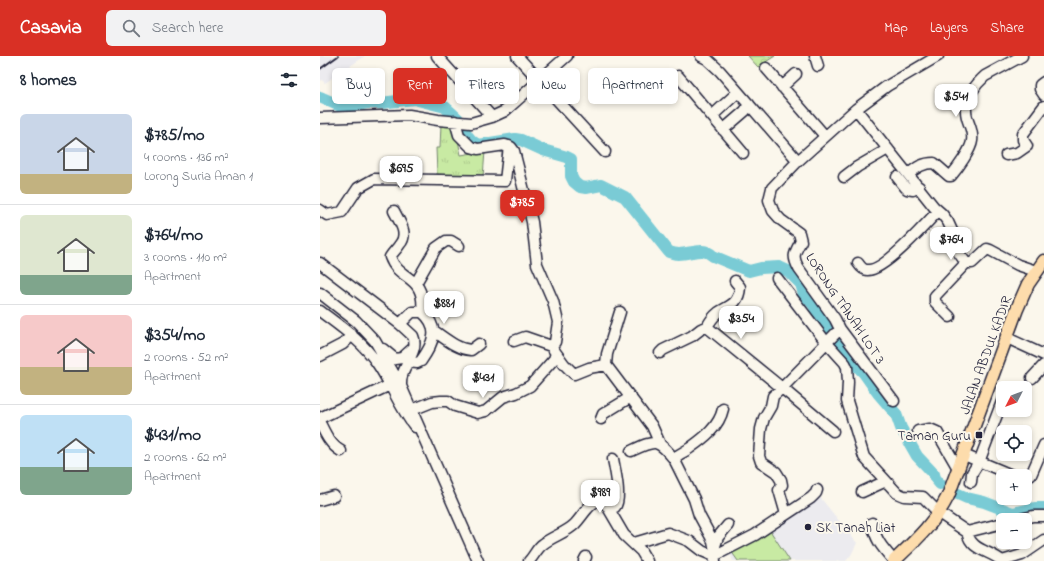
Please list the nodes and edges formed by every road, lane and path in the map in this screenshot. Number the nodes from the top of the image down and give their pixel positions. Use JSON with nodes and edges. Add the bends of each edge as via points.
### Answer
{"nodes":[{"id":1,"x":437,"y":56,"type":"edge"},
{"id":2,"x":517,"y":56,"type":"edge"},
{"id":3,"x":567,"y":56,"type":"edge"},
{"id":4,"x":701,"y":56,"type":"edge"},
{"id":5,"x":815,"y":56,"type":"edge"},
{"id":6,"x":938,"y":56,"type":"edge"},
{"id":7,"x":1022,"y":56,"type":"edge"},
{"id":8,"x":818,"y":66,"type":"dead end"},
{"id":9,"x":528,"y":68,"type":"edge"},
{"id":10,"x":554,"y":68,"type":"edge"},
{"id":11,"x":766,"y":68,"type":"dead end"},
{"id":12,"x":796,"y":74,"type":"dead end"},
{"id":13,"x":678,"y":76,"type":"dead end"},
{"id":14,"x":1044,"y":82,"type":"edge"},
{"id":15,"x":782,"y":87,"type":"junction"},
{"id":16,"x":527,"y":92,"type":"edge"},
{"id":17,"x":738,"y":92,"type":"junction"},
{"id":18,"x":1044,"y":95,"type":"edge"},
{"id":19,"x":560,"y":104,"type":"edge"},
{"id":20,"x":749,"y":104,"type":"junction"},
{"id":21,"x":1044,"y":106,"type":"edge"},
{"id":22,"x":856,"y":109,"type":"junction"},
{"id":23,"x":712,"y":116,"type":"junction"},
{"id":24,"x":492,"y":117,"type":"junction"},
{"id":25,"x":320,"y":118,"type":"edge"},
{"id":26,"x":455,"y":121,"type":"junction"},
{"id":27,"x":723,"y":130,"type":"junction"},
{"id":28,"x":825,"y":136,"type":"junction"},
{"id":29,"x":509,"y":146,"type":"junction"},
{"id":30,"x":888,"y":149,"type":"junction"},
{"id":31,"x":605,"y":152,"type":"dead end"},
{"id":32,"x":743,"y":153,"type":"dead end"},
{"id":33,"x":1006,"y":155,"type":"dead end"},
{"id":34,"x":798,"y":161,"type":"junction"},
{"id":35,"x":908,"y":174,"type":"junction"},
{"id":36,"x":844,"y":177,"type":"dead end"},
{"id":37,"x":897,"y":177,"type":"dead end"},
{"id":38,"x":919,"y":187,"type":"junction"},
{"id":39,"x":320,"y":210,"type":"edge"},
{"id":40,"x":394,"y":211,"type":"dead end"},
{"id":41,"x":938,"y":211,"type":"junction"},
{"id":42,"x":459,"y":246,"type":"dead end"},
{"id":43,"x":320,"y":263,"type":"edge"},
{"id":44,"x":858,"y":263,"type":"dead end"},
{"id":45,"x":966,"y":263,"type":"junction"},
{"id":46,"x":1041,"y":267,"type":"edge"},
{"id":47,"x":777,"y":278,"type":"dead end"},
{"id":48,"x":735,"y":281,"type":"dead end"},
{"id":49,"x":416,"y":283,"type":"junction"},
{"id":50,"x":322,"y":295,"type":"edge"},
{"id":51,"x":320,"y":311,"type":"edge"},
{"id":52,"x":422,"y":312,"type":"junction"},
{"id":53,"x":620,"y":312,"type":"dead end"},
{"id":54,"x":950,"y":317,"type":"dead end"},
{"id":55,"x":400,"y":324,"type":"junction"},
{"id":56,"x":707,"y":327,"type":"junction"},
{"id":57,"x":434,"y":331,"type":"junction"},
{"id":58,"x":352,"y":335,"type":"junction"},
{"id":59,"x":833,"y":335,"type":"junction"},
{"id":60,"x":1006,"y":338,"type":"junction"},
{"id":61,"x":375,"y":340,"type":"junction"},
{"id":62,"x":514,"y":341,"type":"dead end"},
{"id":63,"x":479,"y":344,"type":"dead end"},
{"id":64,"x":412,"y":349,"type":"junction"},
{"id":65,"x":554,"y":349,"type":"junction"},
{"id":66,"x":660,"y":353,"type":"dead end"},
{"id":67,"x":1044,"y":355,"type":"edge"},
{"id":68,"x":320,"y":356,"type":"edge"},
{"id":69,"x":408,"y":362,"type":"junction"},
{"id":70,"x":606,"y":365,"type":"junction"},
{"id":71,"x":1044,"y":365,"type":"edge"},
{"id":72,"x":1032,"y":378,"type":"dead end"},
{"id":73,"x":390,"y":385,"type":"junction"},
{"id":74,"x":401,"y":386,"type":"junction"},
{"id":75,"x":782,"y":388,"type":"junction"},
{"id":76,"x":631,"y":397,"type":"junction"},
{"id":77,"x":894,"y":401,"type":"dead end"},
{"id":78,"x":723,"y":409,"type":"dead end"},
{"id":79,"x":412,"y":410,"type":"junction"},
{"id":80,"x":996,"y":417,"type":"edge"},
{"id":81,"x":320,"y":418,"type":"edge"},
{"id":82,"x":601,"y":419,"type":"dead end"},
{"id":83,"x":320,"y":423,"type":"edge"},
{"id":84,"x":833,"y":431,"type":"dead end"},
{"id":85,"x":918,"y":431,"type":"dead end"},
{"id":86,"x":422,"y":436,"type":"junction"},
{"id":87,"x":660,"y":444,"type":"junction"},
{"id":88,"x":1044,"y":445,"type":"edge"},
{"id":89,"x":341,"y":451,"type":"dead end"},
{"id":90,"x":631,"y":451,"type":"dead end"},
{"id":91,"x":964,"y":455,"type":"junction"},
{"id":92,"x":613,"y":459,"type":"dead end"},
{"id":93,"x":674,"y":459,"type":"junction"},
{"id":94,"x":979,"y":462,"type":"junction"},
{"id":95,"x":996,"y":469,"type":"edge"},
{"id":96,"x":959,"y":470,"type":"junction"},
{"id":97,"x":1032,"y":473,"type":"edge"},
{"id":98,"x":886,"y":481,"type":"junction"},
{"id":99,"x":971,"y":482,"type":"dead end"},
{"id":100,"x":817,"y":490,"type":"dead end"},
{"id":101,"x":862,"y":492,"type":"dead end"},
{"id":102,"x":334,"y":496,"type":"dead end"},
{"id":103,"x":320,"y":500,"type":"edge"},
{"id":104,"x":607,"y":506,"type":"junction"},
{"id":105,"x":939,"y":513,"type":"junction"},
{"id":106,"x":786,"y":514,"type":"junction"},
{"id":107,"x":1032,"y":516,"type":"edge"},
{"id":108,"x":1044,"y":516,"type":"edge"},
{"id":109,"x":872,"y":523,"type":"dead end"},
{"id":110,"x":728,"y":525,"type":"dead end"},
{"id":111,"x":996,"y":525,"type":"edge"},
{"id":112,"x":967,"y":532,"type":"junction"},
{"id":113,"x":1044,"y":540,"type":"edge"},
{"id":114,"x":634,"y":543,"type":"junction"},
{"id":115,"x":715,"y":554,"type":"edge"},
{"id":116,"x":899,"y":560,"type":"edge"},
{"id":117,"x":478,"y":561,"type":"edge"},
{"id":118,"x":529,"y":561,"type":"edge"},
{"id":119,"x":647,"y":561,"type":"edge"}],
"edges":[{"from":1,"to":24,"type":"street"},
{"from":2,"to":9,"type":"street"},
{"from":3,"to":10,"type":"street"},
{"from":4,"to":17,"type":"street","via":[[720,71]]},
{"from":5,"to":8,"type":"street"},
{"from":6,"to":22,"type":"street","name":"LORONG TANAH LOT 3","via":[[887,86]]},
{"from":7,"to":35,"type":"street","via":[[985,76],[970,97],[966,112],[972,130],[972,142],[951,176],[934,163],[926,163]]},
{"from":11,"to":15,"type":"street"},
{"from":12,"to":15,"type":"street"},
{"from":13,"to":23,"type":"street"},
{"from":14,"to":18,"type":"street","via":[[1040,85]]},
{"from":15,"to":28,"type":"street"},
{"from":16,"to":24,"type":"street","via":[[505,111]]},
{"from":17,"to":20,"type":"street"},
{"from":17,"to":23,"type":"street"},
{"from":19,"to":31,"type":"street"},
{"from":20,"to":27,"type":"street","via":[[745,111]]},
{"from":20,"to":34,"type":"street"},
{"from":21,"to":33,"type":"street","via":[[1023,134],[1022,140],[1027,146],[1017,153]]},
{"from":22,"to":28,"type":"street","name":"LORONG TANAH LOT 3"},
{"from":22,"to":30,"type":"street"},
{"from":23,"to":27,"type":"street"},
{"from":24,"to":26,"type":"street","via":[[471,123]]},
{"from":25,"to":26,"type":"street","via":[[409,115]]},
{"from":26,"to":29,"type":"street","via":[[459,135],[471,147],[478,149]]},
{"from":27,"to":32,"type":"street"},
{"from":28,"to":34,"type":"street","name":"LORONG TANAH LOT 3"},
{"from":29,"to":39,"type":"street","via":[[505,180],[374,179],[358,188],[342,212],[327,215]]},
{"from":29,"to":65,"type":"street","via":[[514,151],[532,222],[537,264],[558,322]]},
{"from":30,"to":35,"type":"street"},
{"from":30,"to":36,"type":"street"},
{"from":34,"to":59,"type":"street","name":"LORONG TANAH LOT 3","via":[[772,188],[769,200],[773,211],[781,220],[799,233],[801,242],[794,255],[795,260],[835,319]]},
{"from":35,"to":38,"type":"street"},
{"from":37,"to":38,"type":"street","via":[[907,189]]},
{"from":38,"to":41,"type":"street"},
{"from":40,"to":49,"type":"street","via":[[405,236],[390,257],[398,269]]},
{"from":41,"to":44,"type":"street","via":[[909,242],[878,267],[868,270]]},
{"from":41,"to":45,"type":"street","via":[[948,222],[956,249]]},
{"from":42,"to":49,"type":"street","via":[[446,241],[436,248]]},
{"from":43,"to":55,"type":"street"},
{"from":45,"to":46,"type":"street","via":[[972,263],[988,249],[1018,265]]},
{"from":45,"to":54,"type":"street","via":[[935,299]]},
{"from":46,"to":60,"type":"main road","name":"JALAN ABDUL KADIR","via":[[1026,290]]},
{"from":47,"to":59,"type":"street"},
{"from":48,"to":56,"type":"street","via":[[740,287],[737,298],[733,304],[712,318]]},
{"from":49,"to":52,"type":"street","via":[[424,300]]},
{"from":50,"to":61,"type":"street","via":[[356,321]]},
{"from":51,"to":58,"type":"street"},
{"from":52,"to":55,"type":"street","via":[[412,312]]},
{"from":52,"to":57,"type":"street","via":[[428,317]]},
{"from":53,"to":70,"type":"street"},
{"from":55,"to":64,"type":"street","via":[[413,336]]},
{"from":56,"to":66,"type":"street"},
{"from":56,"to":75,"type":"street"},
{"from":57,"to":63,"type":"street","via":[[464,349],[472,350]]},
{"from":57,"to":69,"type":"street","via":[[432,342],[421,361]]},
{"from":58,"to":68,"type":"street","via":[[343,344]]},
{"from":58,"to":73,"type":"street","via":[[366,348]]},
{"from":59,"to":75,"type":"street"},
{"from":59,"to":77,"type":"street","name":"LORONG TANAH LOT 3"},
{"from":59,"to":98,"type":"street","via":[[847,367],[847,401],[864,457]]},
{"from":60,"to":67,"type":"street"},
{"from":60,"to":91,"type":"main road","name":"JALAN ABDUL KADIR"},
{"from":61,"to":64,"type":"street","via":[[394,359],[402,358]]},
{"from":61,"to":74,"type":"street"},
{"from":62,"to":65,"type":"street","via":[[525,337]]},
{"from":64,"to":69,"type":"street"},
{"from":65,"to":70,"type":"street","via":[[574,374]]},
{"from":65,"to":79,"type":"street","via":[[554,360],[530,386],[503,397],[486,411],[478,413],[441,401]]},
{"from":69,"to":74,"type":"street"},
{"from":70,"to":76,"type":"street"},
{"from":71,"to":72,"type":"street"},
{"from":73,"to":81,"type":"street"},
{"from":73,"to":86,"type":"street","via":[[405,414]]},
{"from":74,"to":79,"type":"street"},
{"from":75,"to":84,"type":"street"},
{"from":75,"to":106,"type":"street","via":[[773,396],[764,418],[759,456],[761,462],[776,472],[781,480],[779,490]]},
{"from":76,"to":82,"type":"street","via":[[603,414]]},
{"from":76,"to":87,"type":"street","via":[[652,426]]},
{"from":78,"to":93,"type":"street","via":[[713,429]]},
{"from":79,"to":86,"type":"street"},
{"from":80,"to":94,"type":"street"},
{"from":83,"to":89,"type":"street","via":[[324,433]]},
{"from":85,"to":96,"type":"street","via":[[930,429],[937,432]]},
{"from":86,"to":117,"type":"street"},
{"from":87,"to":90,"type":"street","via":[[650,442]]},
{"from":87,"to":93,"type":"street"},
{"from":88,"to":97,"type":"street"},
{"from":91,"to":94,"type":"street"},
{"from":91,"to":96,"type":"main road","name":"JALAN ABDUL KADIR"},
{"from":92,"to":104,"type":"street","via":[[618,504],[610,508]]},
{"from":93,"to":115,"type":"street","via":[[694,499]]},
{"from":94,"to":95,"type":"street"},
{"from":94,"to":99,"type":"street","via":[[972,473]]},
{"from":96,"to":105,"type":"main road","name":"JALAN ABDUL KADIR"},
{"from":98,"to":101,"type":"street"},
{"from":98,"to":105,"type":"street","via":[[899,495],[923,497]]},
{"from":100,"to":106,"type":"street","via":[[811,498]]},
{"from":102,"to":103,"type":"street"},
{"from":104,"to":114,"type":"street","via":[[624,535]]},
{"from":104,"to":118,"type":"street","via":[[602,498],[596,500],[575,524],[542,544]]},
{"from":105,"to":112,"type":"street"},
{"from":105,"to":116,"type":"main road","name":"JALAN ABDUL KADIR"},
{"from":106,"to":115,"type":"street","via":[[755,535]]},
{"from":107,"to":108,"type":"street"},
{"from":109,"to":116,"type":"street","via":[[877,540]]},
{"from":110,"to":115,"type":"street","via":[[718,537]]},
{"from":111,"to":112,"type":"street"},
{"from":112,"to":113,"type":"street","via":[[969,540],[976,547],[1002,561],[1022,555]]},
{"from":114,"to":115,"type":"street","via":[[668,533],[689,541],[702,551]]},
{"from":114,"to":119,"type":"street"}]}
